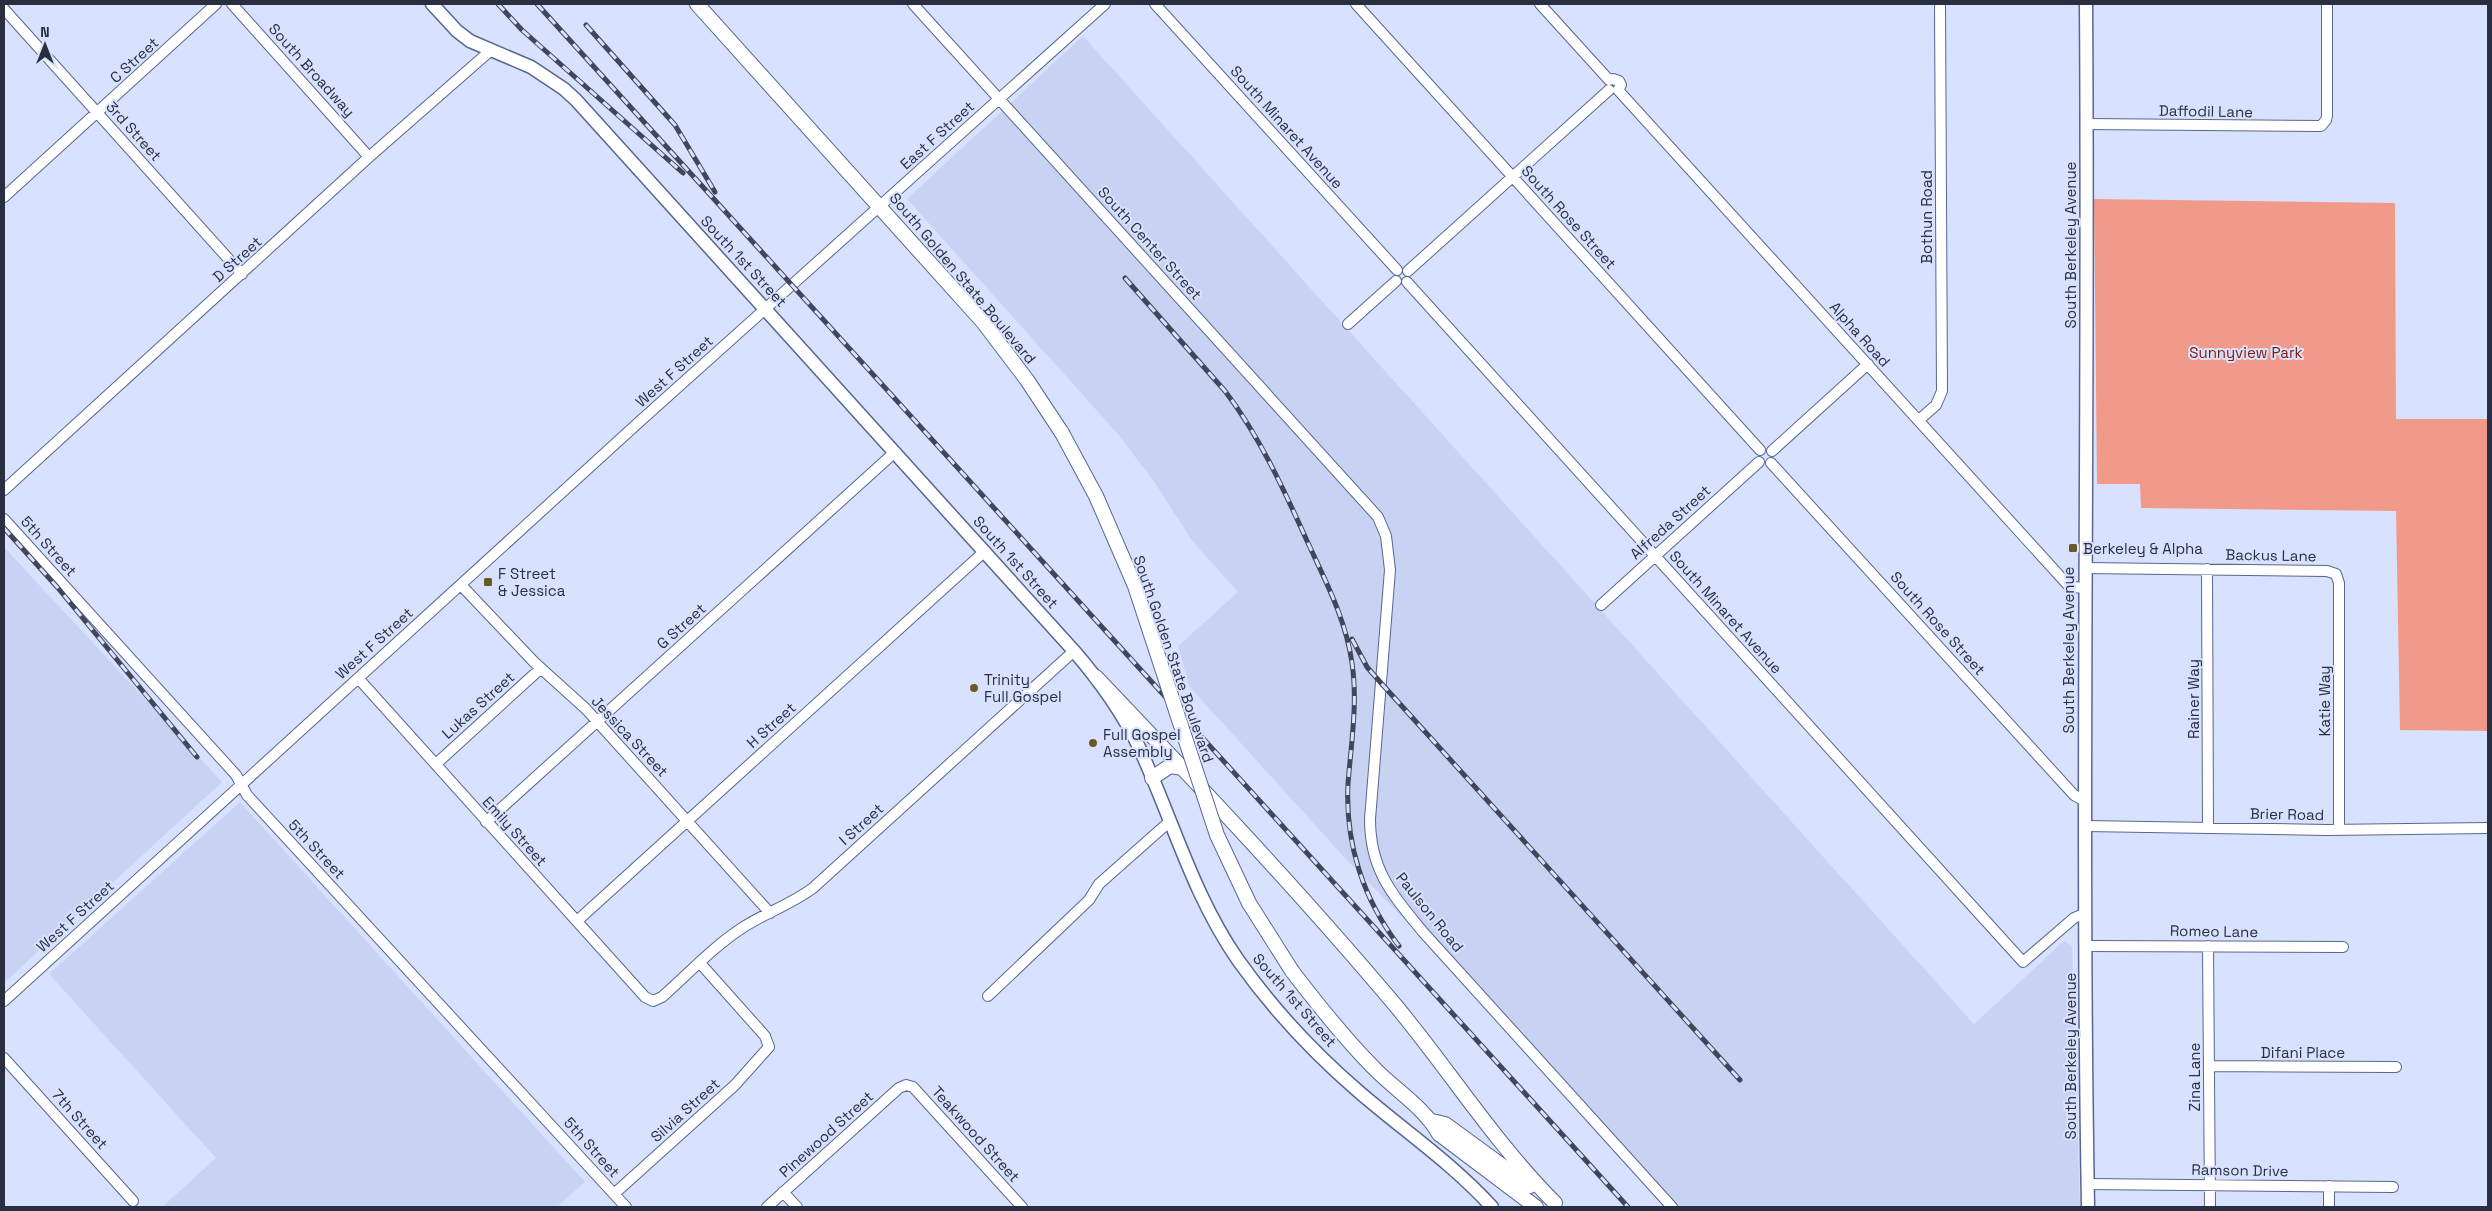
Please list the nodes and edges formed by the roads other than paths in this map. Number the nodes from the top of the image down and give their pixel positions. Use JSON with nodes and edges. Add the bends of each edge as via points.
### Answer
{"nodes":[{"id":1,"x":216,"y":4,"type":"edge"},
{"id":2,"x":232,"y":4,"type":"edge"},
{"id":3,"x":432,"y":4,"type":"edge"},
{"id":4,"x":697,"y":4,"type":"edge"},
{"id":5,"x":913,"y":4,"type":"edge"},
{"id":6,"x":1105,"y":4,"type":"edge"},
{"id":7,"x":1155,"y":4,"type":"edge"},
{"id":8,"x":1356,"y":4,"type":"edge"},
{"id":9,"x":1540,"y":4,"type":"edge"},
{"id":10,"x":1940,"y":4,"type":"edge"},
{"id":11,"x":2086,"y":4,"type":"edge"},
{"id":12,"x":2327,"y":4,"type":"edge"},
{"id":13,"x":4,"y":9,"type":"edge"},
{"id":14,"x":490,"y":50,"type":"junction"},
{"id":15,"x":1612,"y":87,"type":"junction"},
{"id":16,"x":1000,"y":99,"type":"junction"},
{"id":17,"x":98,"y":113,"type":"junction"},
{"id":18,"x":2087,"y":124,"type":"junction"},
{"id":19,"x":369,"y":157,"type":"junction"},
{"id":20,"x":1513,"y":177,"type":"junction"},
{"id":21,"x":4,"y":198,"type":"edge"},
{"id":22,"x":881,"y":206,"type":"junction"},
{"id":23,"x":1397,"y":270,"type":"junction"},
{"id":24,"x":1408,"y":271,"type":"junction"},
{"id":25,"x":242,"y":274,"type":"junction"},
{"id":26,"x":1396,"y":282,"type":"junction"},
{"id":27,"x":1407,"y":282,"type":"junction"},
{"id":28,"x":766,"y":308,"type":"junction"},
{"id":29,"x":1348,"y":324,"type":"dead end"},
{"id":30,"x":1868,"y":364,"type":"junction"},
{"id":31,"x":1919,"y":420,"type":"junction"},
{"id":32,"x":1760,"y":450,"type":"junction"},
{"id":33,"x":1772,"y":451,"type":"junction"},
{"id":34,"x":895,"y":452,"type":"junction"},
{"id":35,"x":1759,"y":462,"type":"junction"},
{"id":36,"x":1771,"y":463,"type":"junction"},
{"id":37,"x":4,"y":490,"type":"edge"},
{"id":38,"x":1366,"y":502,"type":"joint"},
{"id":39,"x":4,"y":519,"type":"edge"},
{"id":40,"x":985,"y":551,"type":"junction"},
{"id":41,"x":1656,"y":556,"type":"junction"},
{"id":42,"x":2085,"y":568,"type":"junction"},
{"id":43,"x":2207,"y":569,"type":"junction"},
{"id":44,"x":2336,"y":574,"type":"joint"},
{"id":45,"x":461,"y":585,"type":"junction"},
{"id":46,"x":2085,"y":588,"type":"junction"},
{"id":47,"x":1601,"y":605,"type":"dead end"},
{"id":48,"x":1074,"y":651,"type":"junction"},
{"id":49,"x":540,"y":669,"type":"junction"},
{"id":50,"x":1096,"y":677,"type":"junction"},
{"id":51,"x":358,"y":678,"type":"junction"},
{"id":52,"x":597,"y":722,"type":"junction"},
{"id":53,"x":436,"y":764,"type":"junction"},
{"id":54,"x":1183,"y":768,"type":"junction"},
{"id":55,"x":1152,"y":778,"type":"junction"},
{"id":56,"x":241,"y":785,"type":"junction"},
{"id":57,"x":2085,"y":801,"type":"junction"},
{"id":58,"x":688,"y":821,"type":"junction"},
{"id":59,"x":486,"y":822,"type":"junction"},
{"id":60,"x":1169,"y":822,"type":"junction"},
{"id":61,"x":2085,"y":826,"type":"junction"},
{"id":62,"x":2208,"y":828,"type":"junction"},
{"id":63,"x":2488,"y":828,"type":"edge"},
{"id":64,"x":2339,"y":829,"type":"junction"},
{"id":65,"x":770,"y":913,"type":"junction"},
{"id":66,"x":2086,"y":913,"type":"junction"},
{"id":67,"x":576,"y":921,"type":"junction"},
{"id":68,"x":2086,"y":946,"type":"junction"},
{"id":69,"x":2208,"y":946,"type":"junction"},
{"id":70,"x":2342,"y":948,"type":"dead end"},
{"id":71,"x":700,"y":963,"type":"junction"},
{"id":72,"x":988,"y":996,"type":"dead end"},
{"id":73,"x":4,"y":1001,"type":"edge"},
{"id":74,"x":654,"y":1001,"type":"joint"},
{"id":75,"x":4,"y":1058,"type":"edge"},
{"id":76,"x":2209,"y":1066,"type":"junction"},
{"id":77,"x":2396,"y":1067,"type":"dead end"},
{"id":78,"x":906,"y":1085,"type":"joint"},
{"id":79,"x":1432,"y":1121,"type":"junction"},
{"id":80,"x":2087,"y":1184,"type":"junction"},
{"id":81,"x":2210,"y":1185,"type":"junction"},
{"id":82,"x":2329,"y":1186,"type":"junction"},
{"id":83,"x":2393,"y":1187,"type":"dead end"},
{"id":84,"x":783,"y":1192,"type":"junction"},
{"id":85,"x":614,"y":1194,"type":"junction"},
{"id":86,"x":133,"y":1200,"type":"dead end"},
{"id":87,"x":1557,"y":1205,"type":"edge"},
{"id":88,"x":626,"y":1207,"type":"edge"},
{"id":89,"x":767,"y":1207,"type":"edge"},
{"id":90,"x":797,"y":1207,"type":"edge"},
{"id":91,"x":1022,"y":1207,"type":"edge"},
{"id":92,"x":1492,"y":1207,"type":"edge"},
{"id":93,"x":1536,"y":1207,"type":"edge"},
{"id":94,"x":1672,"y":1207,"type":"edge"},
{"id":95,"x":2088,"y":1207,"type":"edge"},
{"id":96,"x":2210,"y":1207,"type":"edge"},
{"id":97,"x":2329,"y":1207,"type":"edge"}],
"edges":[{"from":1,"to":17,"type":"street","name":"C Street"},
{"from":2,"to":19,"type":"street","name":"South Broadway"},
{"from":3,"to":14,"type":"street","name":"South 1st Street","via":[[463,37]]},
{"from":4,"to":22,"type":"main road","name":"South Golden State Boulevard"},
{"from":5,"to":16,"type":"street","name":"South Center Street"},
{"from":6,"to":16,"type":"street","name":"East F Street"},
{"from":7,"to":23,"type":"street","name":"South Minaret Avenue"},
{"from":8,"to":20,"type":"street","name":"South Rose Street"},
{"from":9,"to":15,"type":"street","name":"Alpha Road"},
{"from":10,"to":31,"type":"street","name":"Bothun Road","via":[[1942,391],[1936,405]]},
{"from":11,"to":18,"type":"street","name":"South Berkeley Avenue"},
{"from":12,"to":18,"type":"street","name":"Daffodil Lane","via":[[2327,116],[2324,123],[2316,127]]},
{"from":13,"to":17,"type":"street","name":"3rd Street"},
{"from":14,"to":19,"type":"street","name":"D Street"},
{"from":14,"to":28,"type":"street","name":"South 1st Street","via":[[531,67],[570,94]]},
{"from":15,"to":20,"type":"street"},
{"from":15,"to":30,"type":"street","name":"Alpha Road"},
{"from":16,"to":22,"type":"street","name":"East F Street"},
{"from":16,"to":38,"type":"street","name":"South Center Street"},
{"from":17,"to":21,"type":"street","name":"C Street"},
{"from":17,"to":25,"type":"street","name":"3rd Street"},
{"from":18,"to":42,"type":"street","name":"South Berkeley Avenue"},
{"from":19,"to":25,"type":"street","name":"D Street"},
{"from":20,"to":24,"type":"street"},
{"from":20,"to":32,"type":"street","name":"South Rose Street"},
{"from":22,"to":28,"type":"street","name":"East F Street"},
{"from":22,"to":79,"type":"main road","name":"South Golden State Boulevard","bridge":true,"via":[[996,338],[1033,387],[1096,496],[1135,586],[1217,835],[1249,903],[1292,971],[1324,1013],[1360,1054]]},
{"from":23,"to":24,"type":"street","via":[[1404,268]]},
{"from":23,"to":26,"type":"street","via":[[1394,274]]},
{"from":24,"to":27,"type":"street","via":[[1410,278]]},
{"from":25,"to":37,"type":"street","name":"D Street"},
{"from":26,"to":27,"type":"street"},
{"from":26,"to":29,"type":"street"},
{"from":27,"to":41,"type":"street","name":"South Minaret Avenue"},
{"from":28,"to":34,"type":"street","name":"South 1st Street"},
{"from":28,"to":45,"type":"street","name":"West F Street"},
{"from":30,"to":31,"type":"street","name":"Alpha Road"},
{"from":30,"to":33,"type":"street"},
{"from":31,"to":46,"type":"street","name":"Alpha Road","via":[[2067,584]]},
{"from":32,"to":33,"type":"street","via":[[1768,448]]},
{"from":32,"to":35,"type":"street"},
{"from":33,"to":36,"type":"street","via":[[1774,458]]},
{"from":34,"to":40,"type":"street","name":"South 1st Street"},
{"from":34,"to":52,"type":"street","name":"G Street"},
{"from":35,"to":36,"type":"street","via":[[1764,465]]},
{"from":35,"to":41,"type":"street","name":"Alfreda Street"},
{"from":36,"to":57,"type":"street","name":"South Rose Street","via":[[2074,795]]},
{"from":38,"to":94,"type":"street","name":"Paulson Road","via":[[1382,526],[1390,559],[1370,819],[1371,845],[1381,875],[1393,896],[1423,932]]},
{"from":39,"to":56,"type":"street","name":"5th Street","via":[[236,775]]},
{"from":40,"to":48,"type":"street","name":"South 1st Street"},
{"from":40,"to":58,"type":"street","name":"H Street"},
{"from":41,"to":47,"type":"street","name":"Alfreda Street"},
{"from":41,"to":66,"type":"street","name":"South Minaret Avenue","via":[[2023,962],[2074,918]]},
{"from":42,"to":43,"type":"street","name":"Backus Lane"},
{"from":42,"to":46,"type":"street","name":"South Berkeley Avenue"},
{"from":43,"to":44,"type":"street","name":"Backus Lane","via":[[2327,571]]},
{"from":43,"to":62,"type":"street","name":"Rainer Way"},
{"from":44,"to":64,"type":"street","name":"Katie Way","via":[[2339,583]]},
{"from":45,"to":49,"type":"street","name":"Jessica Street"},
{"from":45,"to":51,"type":"street","name":"West F Street"},
{"from":46,"to":57,"type":"street","name":"South Berkeley Avenue"},
{"from":48,"to":50,"type":"street","name":"South 1st Street"},
{"from":48,"to":65,"type":"street","name":"I Street","via":[[813,888]]},
{"from":49,"to":52,"type":"street","name":"Jessica Street"},
{"from":49,"to":53,"type":"street","name":"Lukas Street"},
{"from":50,"to":54,"type":"main road"},
{"from":50,"to":55,"type":"street","name":"South 1st Street","via":[[1130,731]]},
{"from":51,"to":53,"type":"street","name":"Emily Street"},
{"from":51,"to":56,"type":"street","name":"West F Street"},
{"from":52,"to":58,"type":"street","name":"Jessica Street"},
{"from":52,"to":59,"type":"street","name":"G Street"},
{"from":53,"to":59,"type":"street","name":"Emily Street"},
{"from":54,"to":55,"type":"main road","via":[[1170,766]]},
{"from":54,"to":87,"type":"main road","via":[[1388,996],[1518,1163]]},
{"from":55,"to":60,"type":"street","name":"South 1st Street"},
{"from":56,"to":73,"type":"street","name":"West F Street"},
{"from":56,"to":85,"type":"street","name":"5th Street"},
{"from":57,"to":61,"type":"street","name":"South Berkeley Avenue"},
{"from":58,"to":65,"type":"street","name":"Jessica Street"},
{"from":58,"to":67,"type":"street","name":"H Street"},
{"from":59,"to":67,"type":"street","name":"Emily Street"},
{"from":60,"to":72,"type":"street","via":[[1099,884],[1089,900]]},
{"from":60,"to":92,"type":"street","name":"South 1st Street","via":[[1209,912],[1239,961],[1272,1004],[1357,1090],[1450,1166]]},
{"from":61,"to":62,"type":"street","name":"Brier Road"},
{"from":61,"to":66,"type":"street","name":"South Berkeley Avenue"},
{"from":62,"to":64,"type":"street","name":"Brier Road"},
{"from":63,"to":64,"type":"street","name":"Brier Road"},
{"from":65,"to":71,"type":"street","name":"I Street","via":[[733,934]]},
{"from":66,"to":68,"type":"street","name":"South Berkeley Avenue"},
{"from":67,"to":74,"type":"street","name":"Emily Street","via":[[645,997]]},
{"from":68,"to":69,"type":"street","name":"Romeo Lane"},
{"from":68,"to":80,"type":"street","name":"South Berkeley Avenue"},
{"from":69,"to":70,"type":"street","name":"Romeo Lane"},
{"from":69,"to":76,"type":"street","name":"Zina Lane"},
{"from":71,"to":74,"type":"street","name":"I Street"},
{"from":71,"to":85,"type":"street","name":"Silvia Street","via":[[765,1036],[769,1043],[767,1051],[735,1086]]},
{"from":75,"to":86,"type":"street","name":"7th Street"},
{"from":76,"to":77,"type":"street","name":"Difani Place"},
{"from":76,"to":81,"type":"street","name":"Zina Lane"},
{"from":78,"to":84,"type":"street","name":"Pinewood Street","via":[[898,1088]]},
{"from":78,"to":91,"type":"street","name":"Teakwood Street","via":[[912,1087]]},
{"from":79,"to":87,"type":"main road","via":[[1444,1124]]},
{"from":79,"to":93,"type":"main road","via":[[1438,1134]]},
{"from":80,"to":81,"type":"street","name":"Ramson Drive"},
{"from":80,"to":95,"type":"street","name":"South Berkeley Avenue"},
{"from":81,"to":82,"type":"street","name":"Ramson Drive"},
{"from":81,"to":96,"type":"street","name":"Zina Lane"},
{"from":82,"to":83,"type":"street","name":"Ramson Drive"},
{"from":82,"to":97,"type":"street"},
{"from":84,"to":89,"type":"street","name":"Pinewood Street"},
{"from":84,"to":90,"type":"street"},
{"from":85,"to":88,"type":"street","name":"5th Street"}]}
